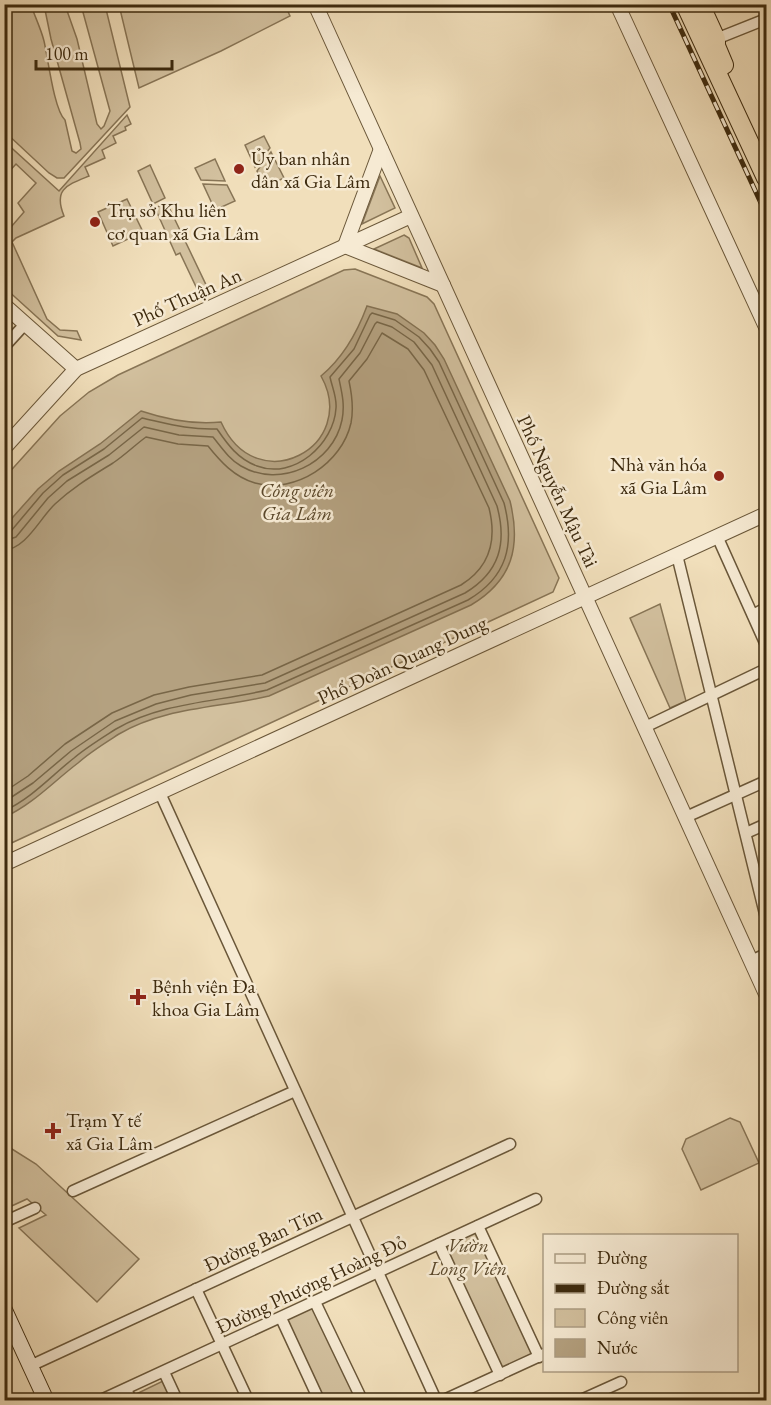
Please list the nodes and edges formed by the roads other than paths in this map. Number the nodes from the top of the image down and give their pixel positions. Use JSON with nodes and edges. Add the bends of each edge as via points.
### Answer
{"nodes":[{"id":1,"x":315,"y":4,"type":"edge"},
{"id":2,"x":617,"y":4,"type":"edge"},
{"id":3,"x":685,"y":4,"type":"edge"},
{"id":4,"x":700,"y":4,"type":"edge"},
{"id":5,"x":766,"y":19,"type":"edge"},
{"id":6,"x":716,"y":39,"type":"junction"},
{"id":7,"x":381,"y":149,"type":"junction"},
{"id":8,"x":766,"y":153,"type":"edge"},
{"id":9,"x":766,"y":178,"type":"edge"},
{"id":10,"x":411,"y":216,"type":"junction"},
{"id":11,"x":345,"y":246,"type":"junction"},
{"id":12,"x":443,"y":285,"type":"junction"},
{"id":13,"x":4,"y":305,"type":"edge"},
{"id":14,"x":26,"y":324,"type":"junction"},
{"id":15,"x":766,"y":327,"type":"edge"},
{"id":16,"x":4,"y":346,"type":"edge"},
{"id":17,"x":76,"y":369,"type":"junction"},
{"id":18,"x":4,"y":448,"type":"edge"},
{"id":19,"x":766,"y":514,"type":"edge"},
{"id":20,"x":717,"y":536,"type":"junction"},
{"id":21,"x":677,"y":555,"type":"junction"},
{"id":22,"x":585,"y":597,"type":"junction"},
{"id":23,"x":766,"y":608,"type":"edge"},
{"id":24,"x":753,"y":615,"type":"junction"},
{"id":25,"x":766,"y":645,"type":"edge"},
{"id":26,"x":766,"y":669,"type":"edge"},
{"id":27,"x":712,"y":695,"type":"junction"},
{"id":28,"x":645,"y":728,"type":"junction"},
{"id":29,"x":766,"y":781,"type":"edge"},
{"id":30,"x":159,"y":793,"type":"junction"},
{"id":31,"x":736,"y":795,"type":"junction"},
{"id":32,"x":686,"y":817,"type":"junction"},
{"id":33,"x":766,"y":824,"type":"edge"},
{"id":34,"x":746,"y":833,"type":"junction"},
{"id":35,"x":4,"y":864,"type":"edge"},
{"id":36,"x":763,"y":889,"type":"edge"},
{"id":37,"x":766,"y":918,"type":"edge"},
{"id":38,"x":766,"y":954,"type":"edge"},
{"id":39,"x":751,"y":961,"type":"junction"},
{"id":40,"x":766,"y":994,"type":"edge"},
{"id":41,"x":295,"y":1091,"type":"junction"},
{"id":42,"x":510,"y":1144,"type":"dead end"},
{"id":43,"x":73,"y":1191,"type":"dead end"},
{"id":44,"x":536,"y":1199,"type":"dead end"},
{"id":45,"x":35,"y":1208,"type":"dead end"},
{"id":46,"x":354,"y":1216,"type":"junction"},
{"id":47,"x":4,"y":1222,"type":"edge"},
{"id":48,"x":478,"y":1226,"type":"junction"},
{"id":49,"x":439,"y":1244,"type":"junction"},
{"id":50,"x":379,"y":1272,"type":"junction"},
{"id":51,"x":196,"y":1289,"type":"junction"},
{"id":52,"x":315,"y":1302,"type":"junction"},
{"id":53,"x":4,"y":1309,"type":"edge"},
{"id":54,"x":280,"y":1318,"type":"junction"},
{"id":55,"x":222,"y":1345,"type":"junction"},
{"id":56,"x":542,"y":1355,"type":"edge"},
{"id":57,"x":30,"y":1366,"type":"junction"},
{"id":58,"x":164,"y":1371,"type":"junction"},
{"id":59,"x":500,"y":1375,"type":"junction"},
{"id":60,"x":621,"y":1382,"type":"dead end"},
{"id":61,"x":126,"y":1389,"type":"junction"},
{"id":62,"x":46,"y":1401,"type":"edge"},
{"id":63,"x":101,"y":1401,"type":"edge"},
{"id":64,"x":131,"y":1401,"type":"edge"},
{"id":65,"x":177,"y":1401,"type":"edge"},
{"id":66,"x":248,"y":1401,"type":"edge"},
{"id":67,"x":319,"y":1401,"type":"edge"},
{"id":68,"x":362,"y":1401,"type":"edge"},
{"id":69,"x":436,"y":1401,"type":"edge"},
{"id":70,"x":444,"y":1401,"type":"edge"},
{"id":71,"x":581,"y":1401,"type":"edge"}],
"edges":[{"from":1,"to":7,"type":"street","name":"Phố Nguyễn Mậu Tài"},
{"from":2,"to":15,"type":"street"},
{"from":3,"to":9,"type":"highway"},
{"from":4,"to":6,"type":"highway"},
{"from":5,"to":6,"type":"street"},
{"from":6,"to":8,"type":"highway"},
{"from":7,"to":10,"type":"street","name":"Phố Nguyễn Mậu Tài"},
{"from":7,"to":11,"type":"street"},
{"from":10,"to":11,"type":"street","name":"Phố Thuận An"},
{"from":10,"to":12,"type":"street","name":"Phố Nguyễn Mậu Tài"},
{"from":11,"to":12,"type":"street"},
{"from":11,"to":17,"type":"street","name":"Phố Thuận An"},
{"from":12,"to":22,"type":"street","name":"Phố Nguyễn Mậu Tài"},
{"from":13,"to":14,"type":"street"},
{"from":14,"to":16,"type":"street"},
{"from":14,"to":17,"type":"street"},
{"from":17,"to":18,"type":"street","name":"Phố Thuận An"},
{"from":19,"to":20,"type":"street","name":"Phố Đoàn Quang Dung"},
{"from":20,"to":21,"type":"street","name":"Phố Đoàn Quang Dung"},
{"from":20,"to":24,"type":"street"},
{"from":21,"to":22,"type":"street","name":"Phố Đoàn Quang Dung"},
{"from":21,"to":27,"type":"street"},
{"from":22,"to":28,"type":"street","name":"Phố Nguyễn Mậu Tài"},
{"from":22,"to":30,"type":"street","name":"Phố Đoàn Quang Dung"},
{"from":23,"to":24,"type":"street"},
{"from":24,"to":25,"type":"street"},
{"from":26,"to":27,"type":"street"},
{"from":27,"to":28,"type":"street"},
{"from":27,"to":31,"type":"street"},
{"from":28,"to":32,"type":"street","name":"Phố Nguyễn Mậu Tài"},
{"from":29,"to":31,"type":"street"},
{"from":30,"to":35,"type":"street","name":"Phố Đoàn Quang Dung"},
{"from":30,"to":41,"type":"street"},
{"from":31,"to":32,"type":"street"},
{"from":31,"to":34,"type":"street"},
{"from":32,"to":39,"type":"street","name":"Phố Nguyễn Mậu Tài"},
{"from":33,"to":34,"type":"street"},
{"from":34,"to":36,"type":"street"},
{"from":36,"to":37,"type":"street"},
{"from":38,"to":39,"type":"street"},
{"from":39,"to":40,"type":"street","name":"Phố Nguyễn Mậu Tài"},
{"from":41,"to":43,"type":"street"},
{"from":41,"to":46,"type":"street"},
{"from":42,"to":46,"type":"street","name":"Đường Ban Tím"},
{"from":44,"to":48,"type":"street","name":"Đường Phượng Hoàng Đỏ"},
{"from":45,"to":47,"type":"street"},
{"from":46,"to":50,"type":"street"},
{"from":46,"to":51,"type":"street","name":"Đường Ban Tím"},
{"from":48,"to":49,"type":"street","name":"Đường Phượng Hoàng Đỏ"},
{"from":48,"to":56,"type":"street"},
{"from":49,"to":50,"type":"street","name":"Đường Phượng Hoàng Đỏ"},
{"from":49,"to":59,"type":"street"},
{"from":50,"to":52,"type":"street","name":"Đường Phượng Hoàng Đỏ"},
{"from":50,"to":69,"type":"street"},
{"from":51,"to":55,"type":"street"},
{"from":51,"to":57,"type":"street","name":"Đường Ban Tím"},
{"from":52,"to":54,"type":"street","name":"Đường Phượng Hoàng Đỏ"},
{"from":52,"to":68,"type":"street"},
{"from":53,"to":57,"type":"main road"},
{"from":54,"to":55,"type":"street","name":"Đường Phượng Hoàng Đỏ"},
{"from":54,"to":67,"type":"street"},
{"from":55,"to":58,"type":"street","name":"Đường Phượng Hoàng Đỏ"},
{"from":55,"to":66,"type":"street"},
{"from":56,"to":59,"type":"street"},
{"from":57,"to":62,"type":"main road"},
{"from":58,"to":61,"type":"street","name":"Đường Phượng Hoàng Đỏ"},
{"from":58,"to":65,"type":"street"},
{"from":59,"to":70,"type":"street"},
{"from":60,"to":71,"type":"street"},
{"from":61,"to":63,"type":"street","name":"Đường Phượng Hoàng Đỏ"},
{"from":61,"to":64,"type":"street"}]}
